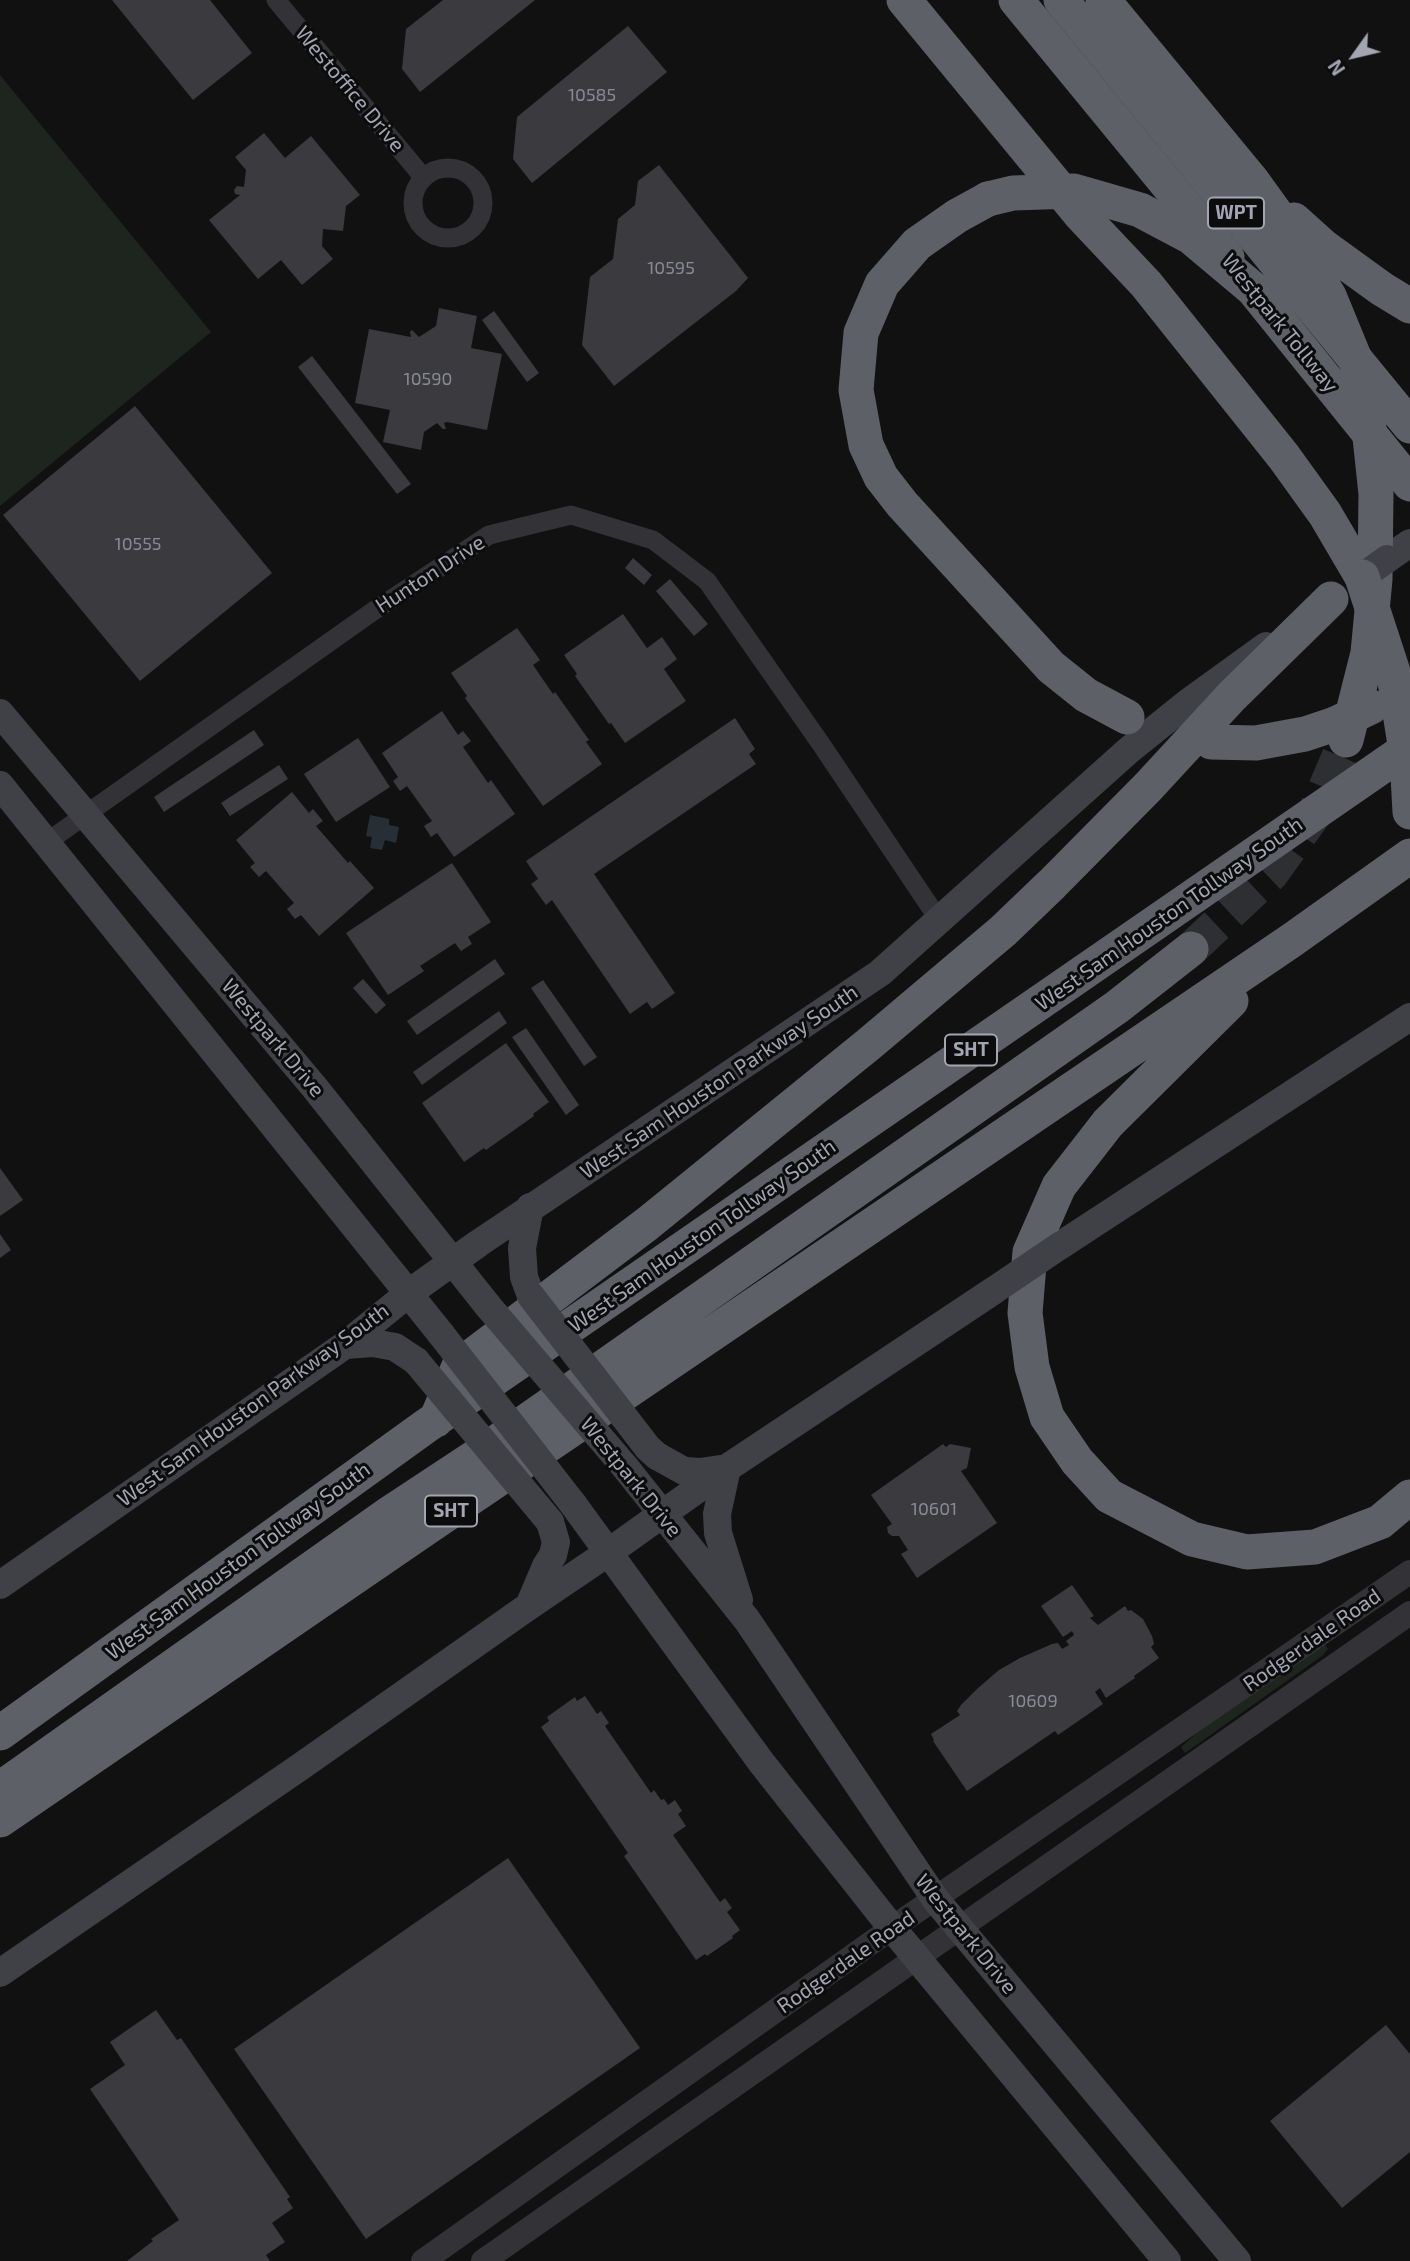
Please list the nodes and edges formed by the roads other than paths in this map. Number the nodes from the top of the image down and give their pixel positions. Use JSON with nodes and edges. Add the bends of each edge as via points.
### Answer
{"nodes":[{"id":1,"x":276,"y":0,"type":"edge"},
{"id":2,"x":904,"y":0,"type":"edge"},
{"id":3,"x":1016,"y":0,"type":"edge"},
{"id":4,"x":1061,"y":0,"type":"edge"},
{"id":5,"x":1103,"y":0,"type":"edge"},
{"id":6,"x":424,"y":177,"type":"dead end"},
{"id":7,"x":1253,"y":182,"type":"junction"},
{"id":8,"x":1253,"y":289,"type":"junction"},
{"id":9,"x":1410,"y":306,"type":"edge"},
{"id":10,"x":1410,"y":426,"type":"edge"},
{"id":11,"x":1410,"y":484,"type":"edge"},
{"id":12,"x":1364,"y":570,"type":"edge"},
{"id":13,"x":1410,"y":680,"type":"edge"},
{"id":14,"x":0,"y":713,"type":"edge"},
{"id":15,"x":1127,"y":718,"type":"dead end"},
{"id":16,"x":1340,"y":732,"type":"junction"},
{"id":17,"x":1211,"y":742,"type":"dead end"},
{"id":18,"x":1410,"y":747,"type":"edge"},
{"id":19,"x":0,"y":785,"type":"edge"},
{"id":20,"x":1410,"y":812,"type":"edge"},
{"id":21,"x":86,"y":815,"type":"junction"},
{"id":22,"x":47,"y":842,"type":"junction"},
{"id":23,"x":1410,"y":856,"type":"edge"},
{"id":24,"x":939,"y":920,"type":"junction"},
{"id":25,"x":1292,"y":940,"type":"junction"},
{"id":26,"x":1191,"y":949,"type":"tunnel mouth"},
{"id":27,"x":1410,"y":1017,"type":"edge"},
{"id":28,"x":530,"y":1208,"type":"junction"},
{"id":29,"x":453,"y":1260,"type":"junction"},
{"id":30,"x":409,"y":1293,"type":"junction"},
{"id":31,"x":345,"y":1345,"type":"junction"},
{"id":32,"x":436,"y":1420,"type":"junction"},
{"id":33,"x":727,"y":1468,"type":"junction"},
{"id":34,"x":1410,"y":1497,"type":"edge"},
{"id":35,"x":662,"y":1514,"type":"junction"},
{"id":36,"x":609,"y":1552,"type":"junction"},
{"id":37,"x":1410,"y":1572,"type":"edge"},
{"id":38,"x":0,"y":1585,"type":"edge"},
{"id":39,"x":528,"y":1606,"type":"junction"},
{"id":40,"x":1410,"y":1614,"type":"edge"},
{"id":41,"x":747,"y":1620,"type":"junction"},
{"id":42,"x":0,"y":1733,"type":"edge"},
{"id":43,"x":0,"y":1789,"type":"edge"},
{"id":44,"x":0,"y":1820,"type":"edge"},
{"id":45,"x":936,"y":1900,"type":"junction"},
{"id":46,"x":892,"y":1928,"type":"junction"},
{"id":47,"x":961,"y":1930,"type":"junction"},
{"id":48,"x":917,"y":1959,"type":"junction"},
{"id":49,"x":0,"y":1973,"type":"edge"},
{"id":50,"x":578,"y":2153,"type":"junction"},
{"id":51,"x":598,"y":2182,"type":"junction"},
{"id":52,"x":423,"y":2261,"type":"edge"},
{"id":53,"x":483,"y":2261,"type":"edge"},
{"id":54,"x":1167,"y":2261,"type":"edge"},
{"id":55,"x":1237,"y":2261,"type":"edge"}],
"edges":[{"from":1,"to":6,"type":"street","name":"Westoffice Drive"},
{"from":2,"to":12,"type":"highway","via":[[1080,214],[1146,284],[1284,457]]},
{"from":3,"to":8,"type":"highway","name":"Westpark Tollway","number":"WPT","bridge":true},
{"from":4,"to":10,"type":"highway","name":"Westpark Tollway","number":"WPT","bridge":true},
{"from":5,"to":7,"type":"highway"},
{"from":7,"to":9,"type":"highway","via":[[1324,247]]},
{"from":7,"to":16,"type":"highway","via":[[1329,296],[1359,369],[1369,428],[1376,494],[1368,653]]},
{"from":8,"to":11,"type":"highway","name":"Westpark Tollway","number":"WPT","bridge":true},
{"from":8,"to":15,"type":"highway","bridge":true,"via":[[1191,237],[1140,210],[1074,191],[1013,193],[988,199],[917,244],[881,284],[861,332],[856,390],[866,445],[881,477],[1051,667],[1086,695]]},
{"from":12,"to":20,"type":"highway","bridge":true,"via":[[1394,675]]},
{"from":12,"to":24,"type":"main road","name":"West Sam Houston Parkway South","via":[[1129,750]]},
{"from":12,"to":32,"type":"highway","via":[[1233,696],[1003,931],[647,1224],[459,1366]]},
{"from":13,"to":16,"type":"highway","bridge":true},
{"from":14,"to":21,"type":"main road","name":"Westpark Drive"},
{"from":16,"to":17,"type":"highway","via":[[1255,743]]},
{"from":18,"to":32,"type":"highway","name":"West Sam Houston Tollway South","number":"SHT"},
{"from":19,"to":22,"type":"main road"},
{"from":21,"to":22,"type":"street","name":"Hunton Drive"},
{"from":21,"to":24,"type":"street","name":"Hunton Drive","via":[[372,612],[489,535],[571,515],[653,540],[707,580]]},
{"from":21,"to":29,"type":"main road","name":"Westpark Drive"},
{"from":22,"to":30,"type":"main road"},
{"from":23,"to":25,"type":"highway","number":"SHT"},
{"from":24,"to":28,"type":"main road","name":"West Sam Houston Parkway South","via":[[880,973]]},
{"from":25,"to":34,"type":"highway","via":[[1108,1123],[1059,1186],[1030,1252],[1025,1313],[1032,1367],[1047,1417],[1109,1496],[1192,1539],[1247,1552],[1315,1547],[1380,1522]]},
{"from":25,"to":44,"type":"highway","number":"SHT"},
{"from":26,"to":43,"type":"highway","via":[[1116,1007]]},
{"from":27,"to":33,"type":"main road","bridge":true},
{"from":28,"to":29,"type":"main road","name":"West Sam Houston Parkway South"},
{"from":28,"to":33,"type":"main road","bridge":true,"via":[[522,1248],[530,1296],[657,1456],[684,1471]]},
{"from":29,"to":30,"type":"main road","name":"West Sam Houston Parkway South"},
{"from":29,"to":35,"type":"main road","name":"Westpark Drive","bridge":true},
{"from":30,"to":31,"type":"main road","name":"West Sam Houston Parkway South"},
{"from":30,"to":36,"type":"main road","bridge":true},
{"from":31,"to":38,"type":"main road","name":"West Sam Houston Parkway South"},
{"from":31,"to":39,"type":"main road","bridge":true,"via":[[395,1347],[416,1361],[550,1522],[556,1542],[553,1555]]},
{"from":32,"to":42,"type":"highway","name":"West Sam Houston Tollway South","number":"SHT"},
{"from":33,"to":35,"type":"main road"},
{"from":33,"to":41,"type":"main road","via":[[717,1514],[718,1533]]},
{"from":35,"to":36,"type":"main road"},
{"from":35,"to":41,"type":"main road","name":"Westpark Drive"},
{"from":36,"to":39,"type":"main road"},
{"from":36,"to":46,"type":"main road","via":[[761,1762]]},
{"from":37,"to":45,"type":"street","name":"Rodgerdale Road"},
{"from":39,"to":49,"type":"main road"},
{"from":40,"to":47,"type":"street","name":"Rodgerdale Road"},
{"from":41,"to":45,"type":"main road","name":"Westpark Drive"},
{"from":45,"to":46,"type":"street","name":"Rodgerdale Road"},
{"from":45,"to":47,"type":"main road","name":"Westpark Drive"},
{"from":46,"to":48,"type":"main road"},
{"from":46,"to":50,"type":"street","name":"Rodgerdale Road"},
{"from":47,"to":48,"type":"street","name":"Rodgerdale Road"},
{"from":47,"to":55,"type":"main road","name":"Westpark Drive"},
{"from":48,"to":51,"type":"street","name":"Rodgerdale Road"},
{"from":48,"to":54,"type":"main road"},
{"from":50,"to":51,"type":"street"},
{"from":50,"to":52,"type":"street","name":"Rodgerdale Road"},
{"from":51,"to":53,"type":"street","name":"Rodgerdale Road"}]}
